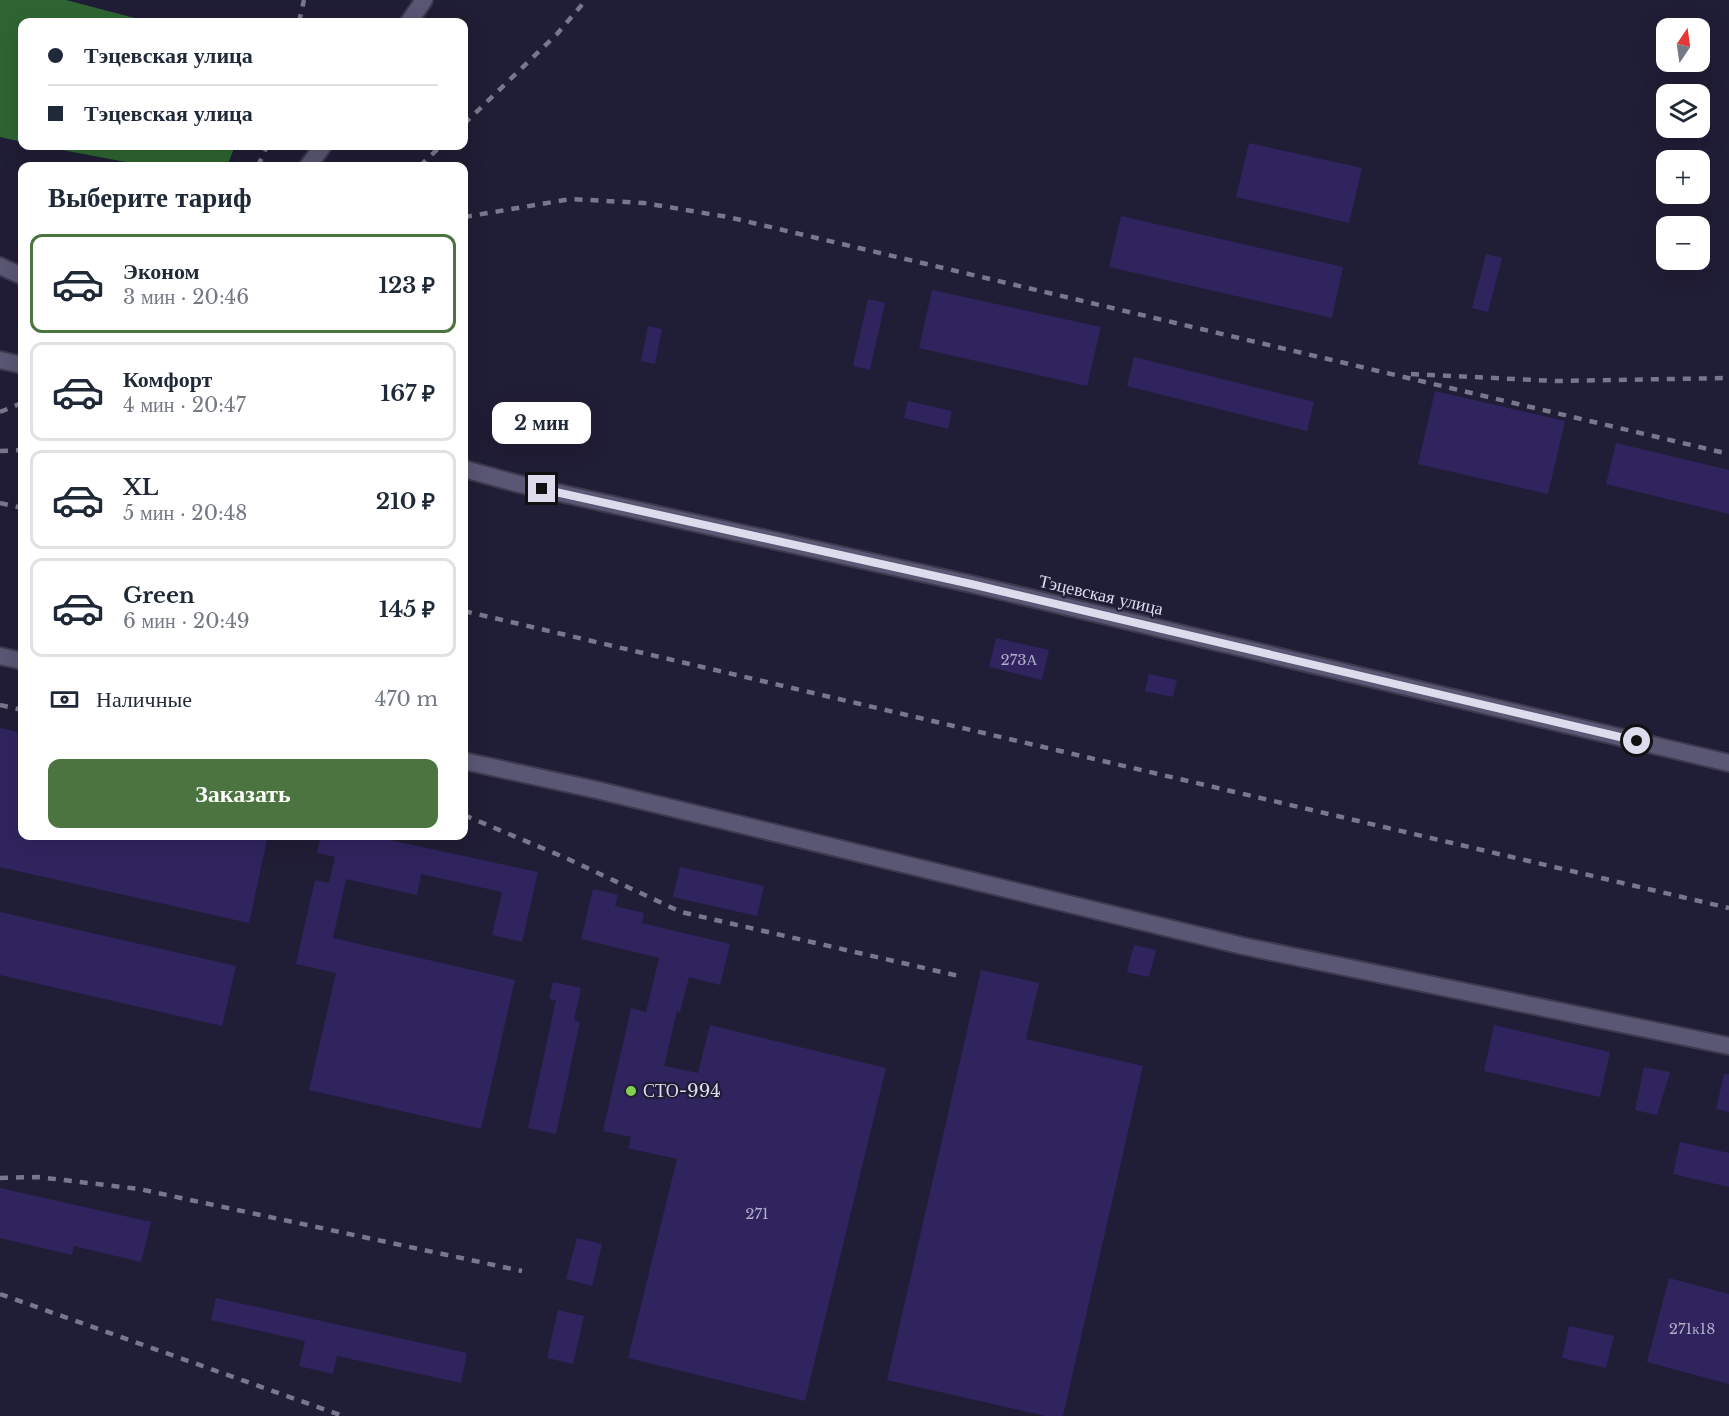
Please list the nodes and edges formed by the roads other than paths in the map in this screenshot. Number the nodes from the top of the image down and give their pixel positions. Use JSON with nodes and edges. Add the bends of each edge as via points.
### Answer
{"nodes":[{"id":1,"x":424,"y":0,"type":"edge"},
{"id":2,"x":412,"y":18,"type":"edge"},
{"id":3,"x":0,"y":266,"type":"edge"},
{"id":4,"x":18,"y":274,"type":"edge"},
{"id":5,"x":0,"y":360,"type":"edge"},
{"id":6,"x":18,"y":364,"type":"edge"},
{"id":7,"x":468,"y":470,"type":"edge"},
{"id":8,"x":0,"y":656,"type":"edge"},
{"id":9,"x":18,"y":660,"type":"edge"},
{"id":10,"x":468,"y":762,"type":"edge"},
{"id":11,"x":1729,"y":763,"type":"edge"},
{"id":12,"x":1729,"y":1046,"type":"edge"}],
"edges":[{"from":1,"to":2,"type":"street"},
{"from":3,"to":4,"type":"street"},
{"from":5,"to":6,"type":"street"},
{"from":7,"to":11,"type":"street","name":"Тэцевская улица","via":[[995,589]]},
{"from":8,"to":9,"type":"street"},
{"from":10,"to":12,"type":"street","via":[[1243,946]]}]}
